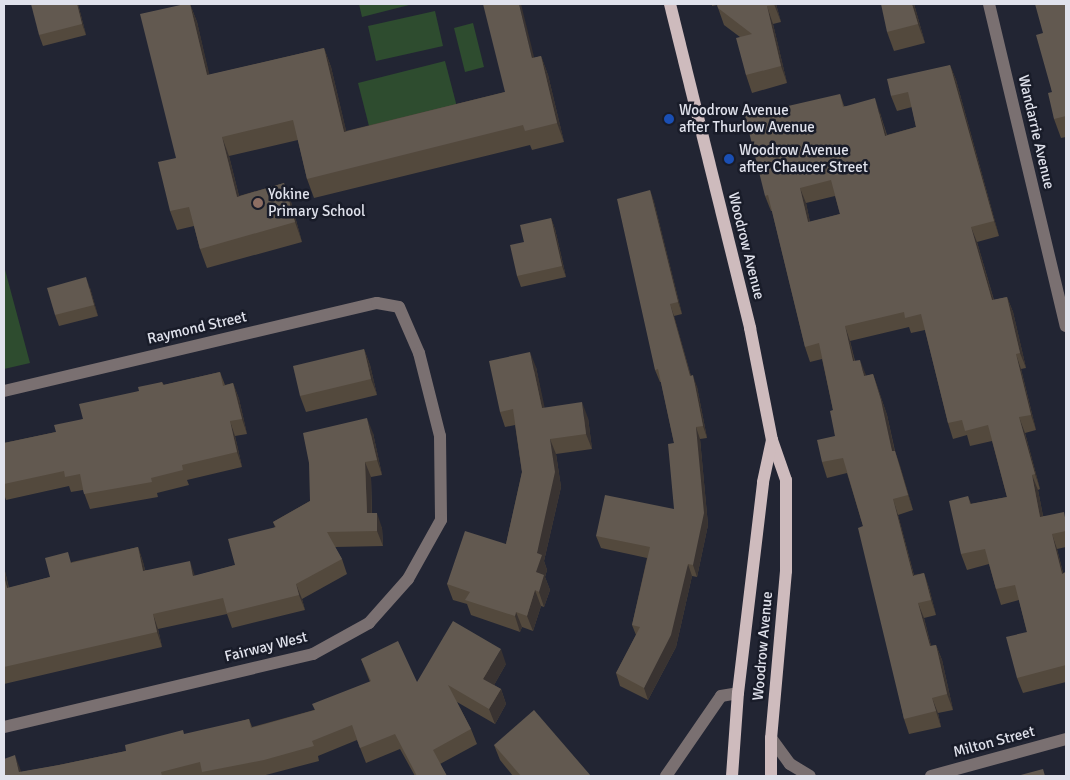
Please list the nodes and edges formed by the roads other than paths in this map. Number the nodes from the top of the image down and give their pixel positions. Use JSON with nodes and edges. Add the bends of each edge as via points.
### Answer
{"nodes":[{"id":1,"x":670,"y":4,"type":"edge"},
{"id":2,"x":989,"y":4,"type":"edge"},
{"id":3,"x":399,"y":307,"type":"joint"},
{"id":4,"x":1066,"y":326,"type":"edge"},
{"id":5,"x":4,"y":391,"type":"edge"},
{"id":6,"x":772,"y":440,"type":"junction"},
{"id":7,"x":738,"y":693,"type":"junction"},
{"id":8,"x":4,"y":727,"type":"edge"},
{"id":9,"x":771,"y":738,"type":"junction"},
{"id":10,"x":1066,"y":739,"type":"edge"},
{"id":11,"x":666,"y":776,"type":"edge"},
{"id":12,"x":732,"y":776,"type":"edge"},
{"id":13,"x":771,"y":776,"type":"edge"},
{"id":14,"x":810,"y":776,"type":"edge"},
{"id":15,"x":930,"y":776,"type":"edge"}],
"edges":[{"from":1,"to":6,"type":"main road","name":"Woodrow Avenue","via":[[750,328]]},
{"from":2,"to":4,"type":"street","name":"Wandarrie Avenue"},
{"from":3,"to":5,"type":"street","name":"Raymond Street","via":[[376,303]]},
{"from":3,"to":8,"type":"street","name":"Fairway West","via":[[419,353],[440,436],[441,520],[408,579],[369,623],[313,654]]},
{"from":6,"to":7,"type":"main road","name":"Woodrow Avenue","via":[[763,482]]},
{"from":6,"to":9,"type":"main road","name":"Woodrow Avenue","via":[[786,480],[788,513]]},
{"from":7,"to":11,"type":"street","via":[[721,696]]},
{"from":7,"to":12,"type":"main road","name":"Woodrow Avenue"},
{"from":9,"to":13,"type":"main road","name":"Woodrow Avenue"},
{"from":9,"to":14,"type":"street","via":[[790,764]]},
{"from":10,"to":15,"type":"street","name":"Milton Street"}]}
